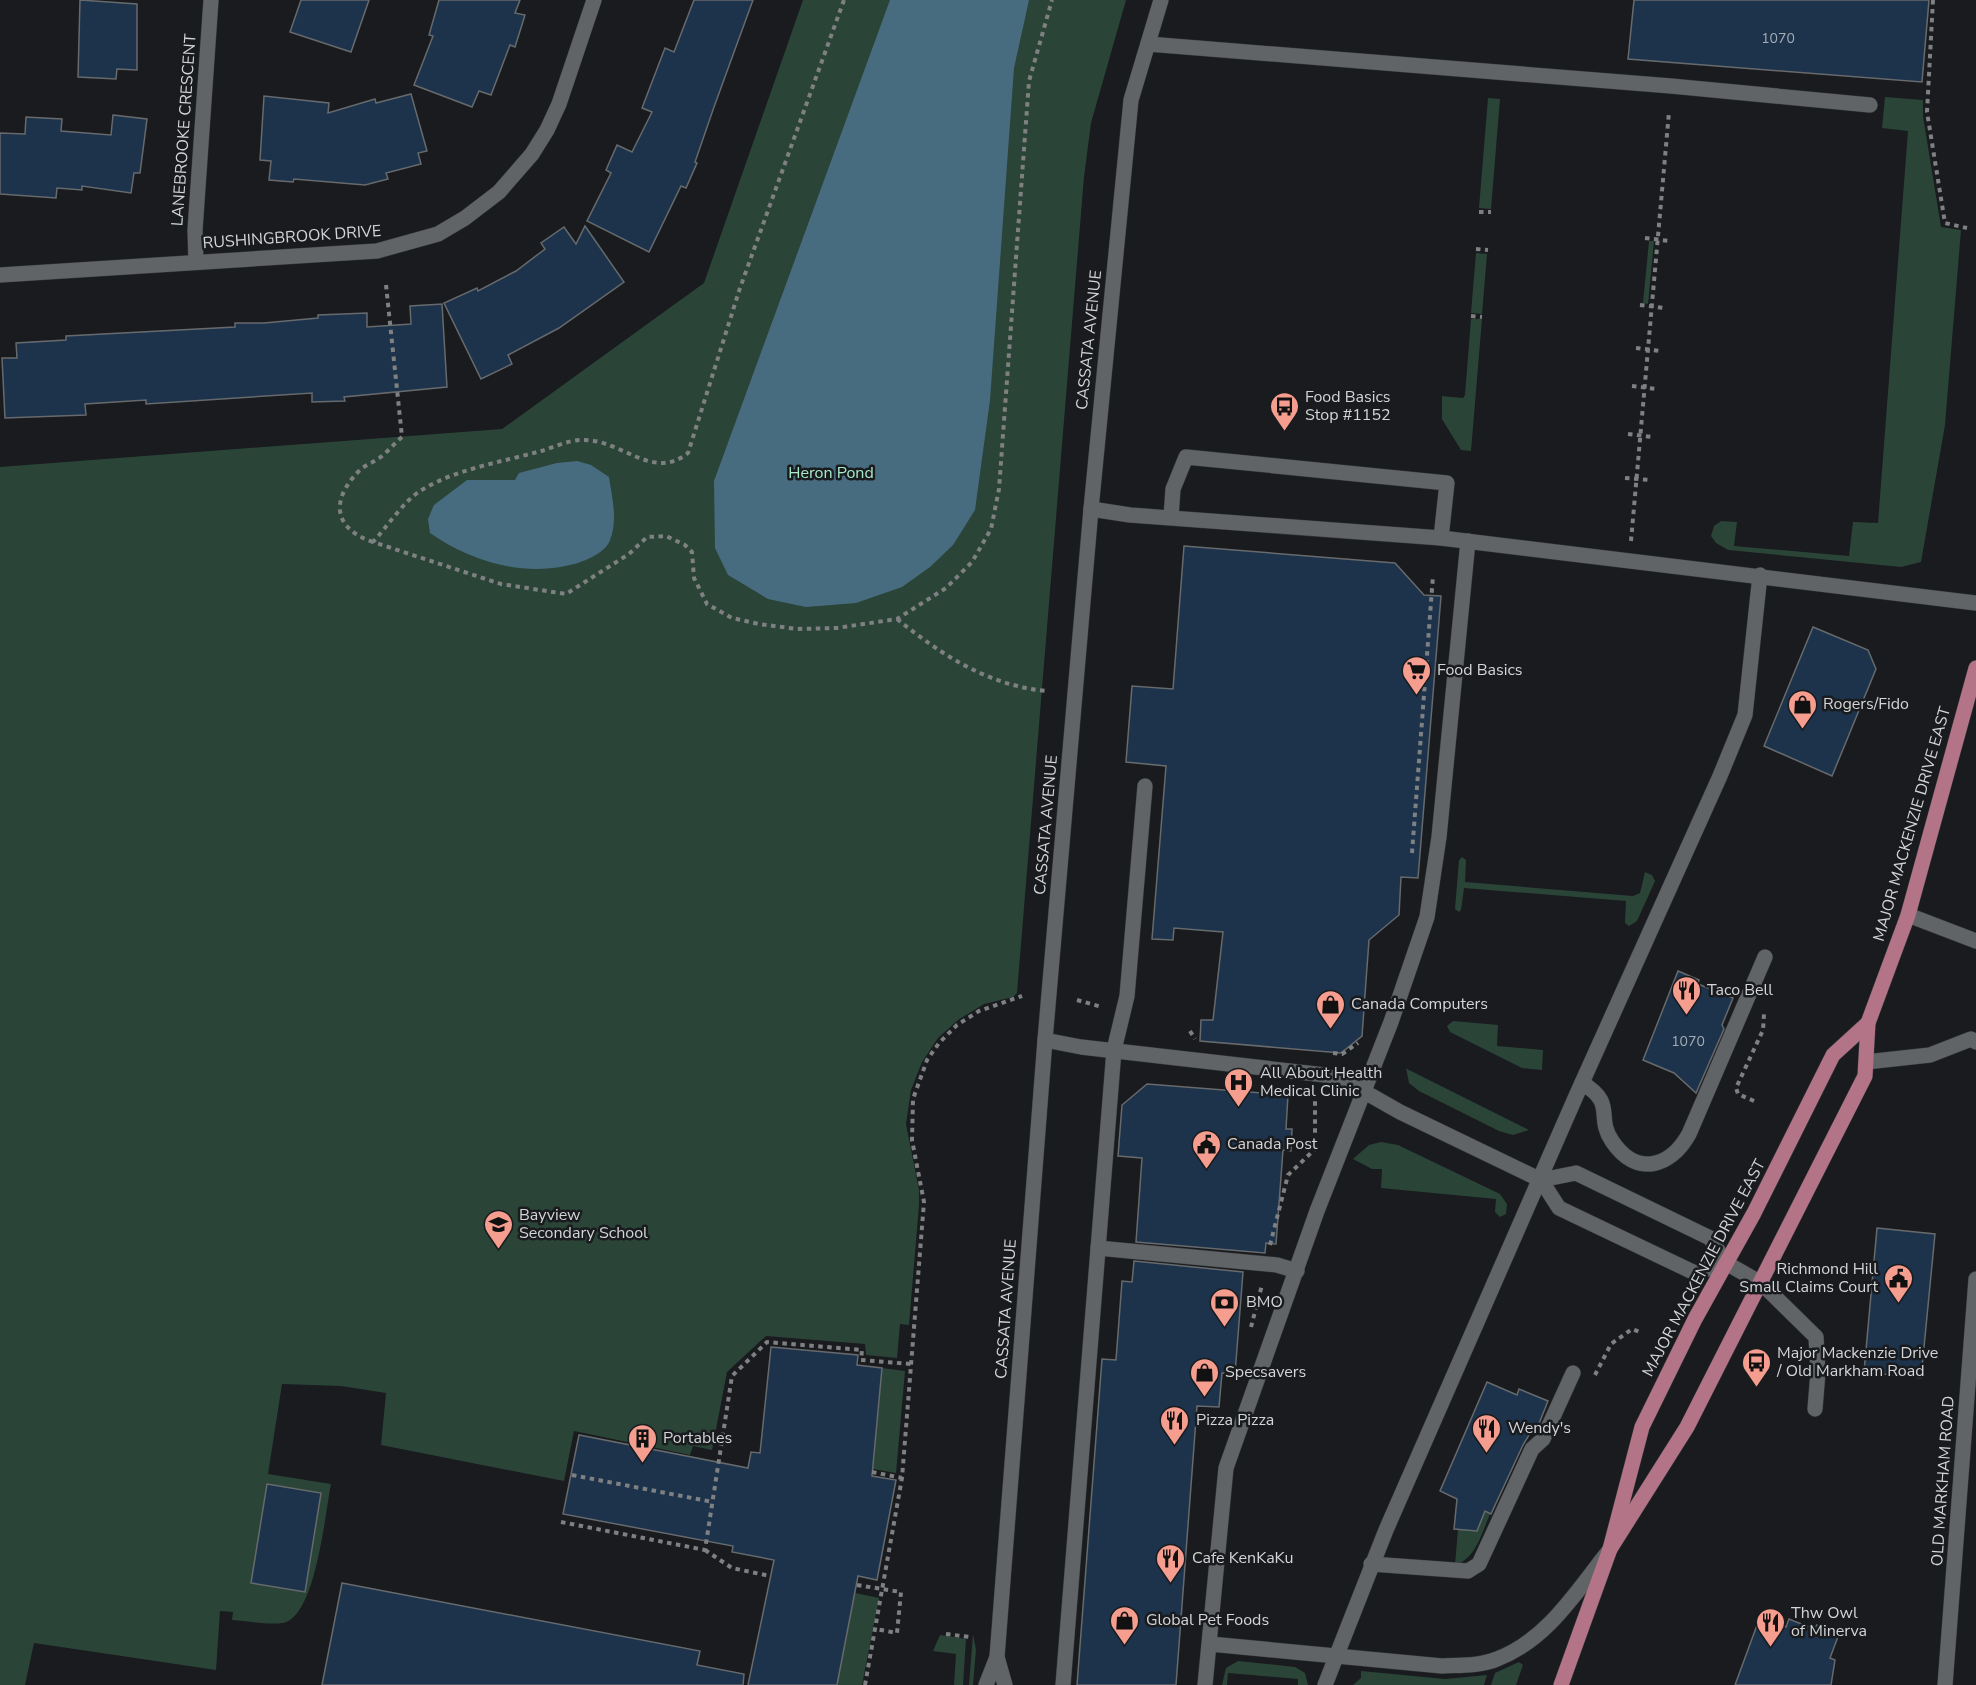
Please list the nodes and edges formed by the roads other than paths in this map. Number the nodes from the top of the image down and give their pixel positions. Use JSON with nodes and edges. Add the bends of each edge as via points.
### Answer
{"nodes":[{"id":1,"x":212,"y":0,"type":"edge"},
{"id":2,"x":594,"y":0,"type":"edge"},
{"id":3,"x":1161,"y":0,"type":"edge"},
{"id":4,"x":1148,"y":44,"type":"junction"},
{"id":5,"x":1870,"y":105,"type":"dead end"},
{"id":6,"x":196,"y":262,"type":"junction"},
{"id":7,"x":0,"y":276,"type":"edge"},
{"id":8,"x":1090,"y":510,"type":"junction"},
{"id":9,"x":1171,"y":517,"type":"junction"},
{"id":10,"x":1441,"y":538,"type":"junction"},
{"id":11,"x":1468,"y":542,"type":"junction"},
{"id":12,"x":1760,"y":575,"type":"junction"},
{"id":13,"x":1976,"y":603,"type":"edge"},
{"id":14,"x":1976,"y":668,"type":"edge"},
{"id":15,"x":1145,"y":786,"type":"dead end"},
{"id":16,"x":1908,"y":915,"type":"junction"},
{"id":17,"x":1976,"y":941,"type":"edge"},
{"id":18,"x":1766,"y":957,"type":"dead end"},
{"id":19,"x":1868,"y":1023,"type":"junction"},
{"id":20,"x":1045,"y":1040,"type":"junction"},
{"id":21,"x":1976,"y":1042,"type":"edge"},
{"id":22,"x":1114,"y":1050,"type":"junction"},
{"id":23,"x":1866,"y":1062,"type":"junction"},
{"id":24,"x":1582,"y":1083,"type":"junction"},
{"id":25,"x":1363,"y":1091,"type":"junction"},
{"id":26,"x":1541,"y":1180,"type":"junction"},
{"id":27,"x":1098,"y":1248,"type":"junction"},
{"id":28,"x":1726,"y":1263,"type":"junction"},
{"id":29,"x":1297,"y":1270,"type":"junction"},
{"id":30,"x":1976,"y":1279,"type":"edge"},
{"id":31,"x":1761,"y":1283,"type":"junction"},
{"id":32,"x":1574,"y":1373,"type":"dead end"},
{"id":33,"x":1815,"y":1409,"type":"dead end"},
{"id":34,"x":1610,"y":1549,"type":"junction"},
{"id":35,"x":1371,"y":1564,"type":"junction"},
{"id":36,"x":1210,"y":1644,"type":"junction"},
{"id":37,"x":1338,"y":1657,"type":"junction"},
{"id":38,"x":997,"y":1658,"type":"junction"},
{"id":39,"x":986,"y":1685,"type":"edge"},
{"id":40,"x":1005,"y":1685,"type":"edge"},
{"id":41,"x":1063,"y":1685,"type":"edge"},
{"id":42,"x":1205,"y":1685,"type":"edge"},
{"id":43,"x":1325,"y":1685,"type":"edge"},
{"id":44,"x":1561,"y":1685,"type":"edge"},
{"id":45,"x":1945,"y":1685,"type":"edge"}],
"edges":[{"from":1,"to":6,"type":"street","name":"LANEBROOKE CRESCENT"},
{"from":2,"to":6,"type":"street","name":"RUSHINGBROOK DRIVE","via":[[547,130],[516,174],[465,218],[438,234],[377,251]]},
{"from":3,"to":4,"type":"street","name":"CASSATA AVENUE"},
{"from":4,"to":5,"type":"street"},
{"from":4,"to":8,"type":"street","name":"CASSATA AVENUE","via":[[1131,100]]},
{"from":6,"to":7,"type":"street","name":"RUSHINGBROOK DRIVE"},
{"from":8,"to":9,"type":"street"},
{"from":8,"to":20,"type":"street","name":"CASSATA AVENUE"},
{"from":9,"to":10,"type":"street"},
{"from":9,"to":10,"type":"street","via":[[1173,489],[1186,457],[1447,483]]},
{"from":10,"to":11,"type":"street"},
{"from":11,"to":12,"type":"street"},
{"from":11,"to":25,"type":"street","via":[[1439,837],[1427,917]]},
{"from":12,"to":13,"type":"street"},
{"from":12,"to":24,"type":"street","via":[[1745,715]]},
{"from":14,"to":16,"type":"main road","name":"MAJOR MACKENZIE DRIVE EAST"},
{"from":15,"to":22,"type":"street","via":[[1127,996]]},
{"from":16,"to":17,"type":"street"},
{"from":16,"to":19,"type":"main road","name":"MAJOR MACKENZIE DRIVE EAST"},
{"from":18,"to":24,"type":"street","via":[[1689,1134],[1670,1158],[1650,1163],[1627,1157],[1612,1141],[1600,1097]]},
{"from":19,"to":23,"type":"main road","name":"MAJOR MACKENZIE DRIVE EAST"},
{"from":19,"to":28,"type":"main road","name":"MAJOR MACKENZIE DRIVE EAST","via":[[1833,1054]]},
{"from":20,"to":22,"type":"street"},
{"from":20,"to":38,"type":"street","name":"CASSATA AVENUE"},
{"from":21,"to":23,"type":"street","via":[[1971,1039],[1930,1055]]},
{"from":22,"to":25,"type":"street","via":[[1318,1073]]},
{"from":22,"to":27,"type":"street"},
{"from":23,"to":31,"type":"main road","name":"MAJOR MACKENZIE DRIVE EAST","via":[[1865,1076]]},
{"from":24,"to":26,"type":"street"},
{"from":25,"to":26,"type":"street"},
{"from":25,"to":29,"type":"street"},
{"from":26,"to":28,"type":"street","via":[[1576,1173],[1710,1238]]},
{"from":26,"to":28,"type":"street","via":[[1559,1208],[1695,1273]]},
{"from":26,"to":35,"type":"street"},
{"from":27,"to":29,"type":"street","via":[[1277,1264]]},
{"from":27,"to":41,"type":"street"},
{"from":28,"to":31,"type":"street"},
{"from":28,"to":34,"type":"main road","name":"MAJOR MACKENZIE DRIVE EAST","via":[[1642,1427]]},
{"from":29,"to":36,"type":"street","via":[[1226,1468]]},
{"from":30,"to":45,"type":"street","name":"OLD MARKHAM ROAD"},
{"from":31,"to":33,"type":"street","via":[[1816,1337]]},
{"from":31,"to":34,"type":"main road","name":"MAJOR MACKENZIE DRIVE EAST","via":[[1687,1427]]},
{"from":32,"to":35,"type":"street","via":[[1543,1439],[1532,1449],[1479,1564],[1468,1570]]},
{"from":34,"to":37,"type":"street","via":[[1555,1619],[1526,1643],[1497,1659],[1443,1666]]},
{"from":34,"to":44,"type":"main road","name":"MAJOR MACKENZIE DRIVE EAST"},
{"from":35,"to":37,"type":"street"},
{"from":36,"to":37,"type":"street"},
{"from":36,"to":42,"type":"street"},
{"from":37,"to":43,"type":"street"},
{"from":38,"to":39,"type":"street","name":"CASSATA AVENUE"},
{"from":38,"to":40,"type":"street","name":"CASSATA AVENUE"}]}
